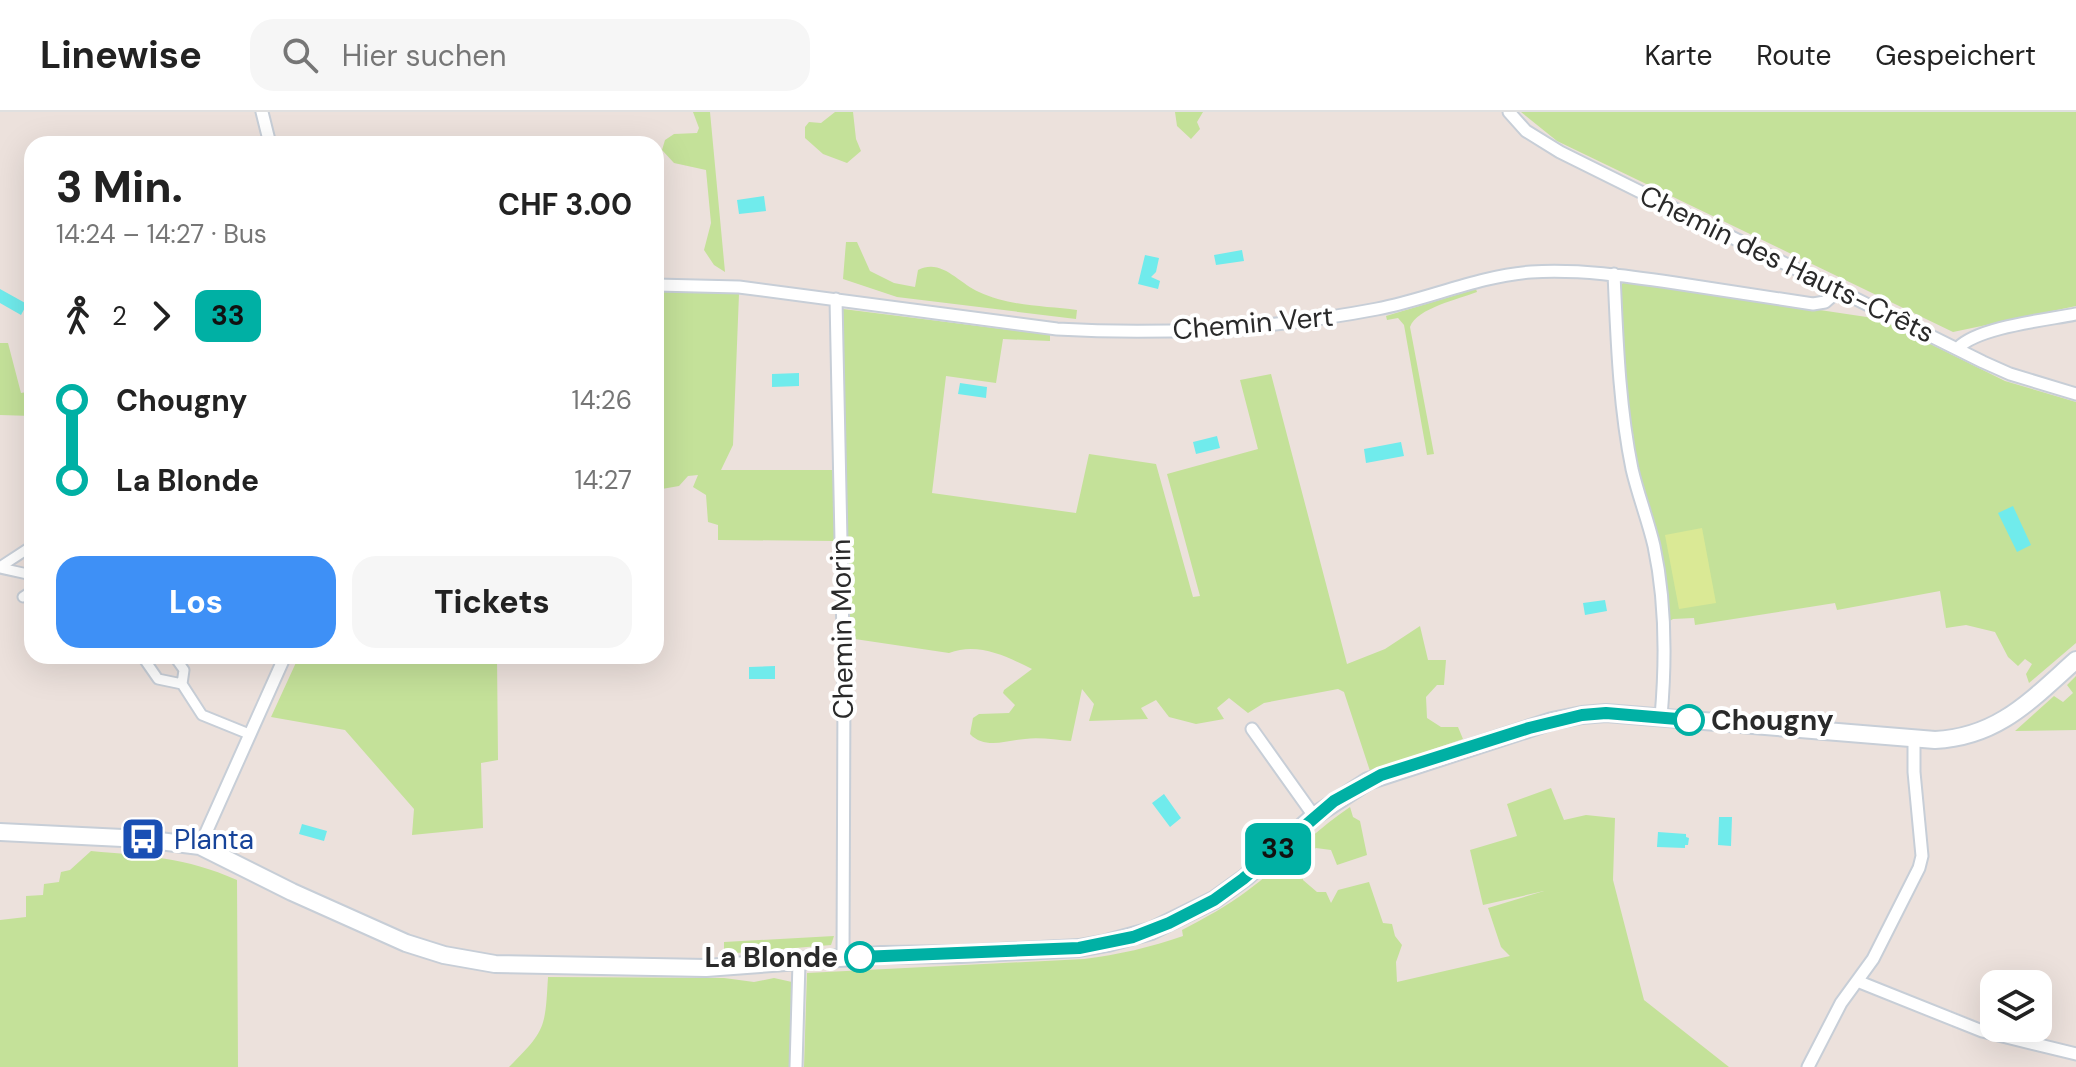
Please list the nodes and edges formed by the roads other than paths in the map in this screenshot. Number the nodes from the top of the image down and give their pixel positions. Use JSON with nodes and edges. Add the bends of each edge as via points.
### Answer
{"nodes":[{"id":1,"x":262,"y":112,"type":"edge"},
{"id":2,"x":1509,"y":112,"type":"edge"},
{"id":3,"x":268,"y":136,"type":"edge"},
{"id":4,"x":1614,"y":274,"type":"junction"},
{"id":5,"x":664,"y":285,"type":"edge"},
{"id":6,"x":1840,"y":289,"type":"junction"},
{"id":7,"x":836,"y":299,"type":"junction"},
{"id":8,"x":2076,"y":314,"type":"edge"},
{"id":9,"x":1958,"y":348,"type":"junction"},
{"id":10,"x":2076,"y":394,"type":"edge"},
{"id":11,"x":24,"y":552,"type":"edge"},
{"id":12,"x":0,"y":568,"type":"edge"},
{"id":13,"x":24,"y":573,"type":"edge"},
{"id":14,"x":2076,"y":660,"type":"edge"},
{"id":15,"x":148,"y":664,"type":"edge"},
{"id":16,"x":180,"y":664,"type":"edge"},
{"id":17,"x":281,"y":664,"type":"edge"},
{"id":18,"x":182,"y":684,"type":"junction"},
{"id":19,"x":1661,"y":717,"type":"junction"},
{"id":20,"x":1252,"y":729,"type":"dead end"},
{"id":21,"x":249,"y":734,"type":"junction"},
{"id":22,"x":1914,"y":738,"type":"junction"},
{"id":23,"x":1314,"y":816,"type":"junction"},
{"id":24,"x":0,"y":832,"type":"edge"},
{"id":25,"x":200,"y":846,"type":"junction"},
{"id":26,"x":843,"y":959,"type":"junction"},
{"id":27,"x":799,"y":962,"type":"junction"},
{"id":28,"x":1857,"y":981,"type":"junction"},
{"id":29,"x":2076,"y":1054,"type":"edge"},
{"id":30,"x":796,"y":1067,"type":"edge"},
{"id":31,"x":1808,"y":1067,"type":"edge"}],
"edges":[{"from":1,"to":3,"type":"street"},
{"from":2,"to":6,"type":"street","name":"Chemin des Hauts-Crêts","via":[[1538,140]]},
{"from":4,"to":6,"type":"street","name":"Chemin Vert","via":[[1813,304],[1825,302]]},
{"from":4,"to":7,"type":"street","name":"Chemin Vert","via":[[1519,273],[1381,309],[1181,331],[1057,329]]},
{"from":4,"to":19,"type":"street","via":[[1624,422],[1661,592]]},
{"from":5,"to":7,"type":"street","name":"Chemin Vert","via":[[739,287]]},
{"from":6,"to":9,"type":"street","name":"Chemin des Hauts-Crêts"},
{"from":7,"to":26,"type":"street","name":"Chemin Morin"},
{"from":8,"to":9,"type":"street","via":[[1979,334]]},
{"from":9,"to":10,"type":"street","name":"Chemin des Hauts-Crêts","via":[[2010,374]]},
{"from":11,"to":12,"type":"street"},
{"from":12,"to":13,"type":"street"},
{"from":14,"to":22,"type":"main road","via":[[2018,712],[1993,727],[1962,738]]},
{"from":15,"to":18,"type":"street","via":[[158,679]]},
{"from":16,"to":18,"type":"street"},
{"from":17,"to":21,"type":"street"},
{"from":18,"to":21,"type":"street","via":[[202,715]]},
{"from":19,"to":22,"type":"main road"},
{"from":19,"to":23,"type":"main road","via":[[1595,713],[1552,721],[1381,775]]},
{"from":20,"to":23,"type":"street"},
{"from":21,"to":25,"type":"street"},
{"from":22,"to":28,"type":"street","via":[[1920,862],[1905,899]]},
{"from":23,"to":26,"type":"main road","via":[[1214,900],[1133,937],[1079,948]]},
{"from":24,"to":25,"type":"main road"},
{"from":25,"to":27,"type":"main road","via":[[406,943],[464,960],[608,968]]},
{"from":26,"to":27,"type":"main road"},
{"from":27,"to":30,"type":"street"},
{"from":28,"to":29,"type":"street","via":[[1982,1031]]},
{"from":28,"to":31,"type":"street"}]}
